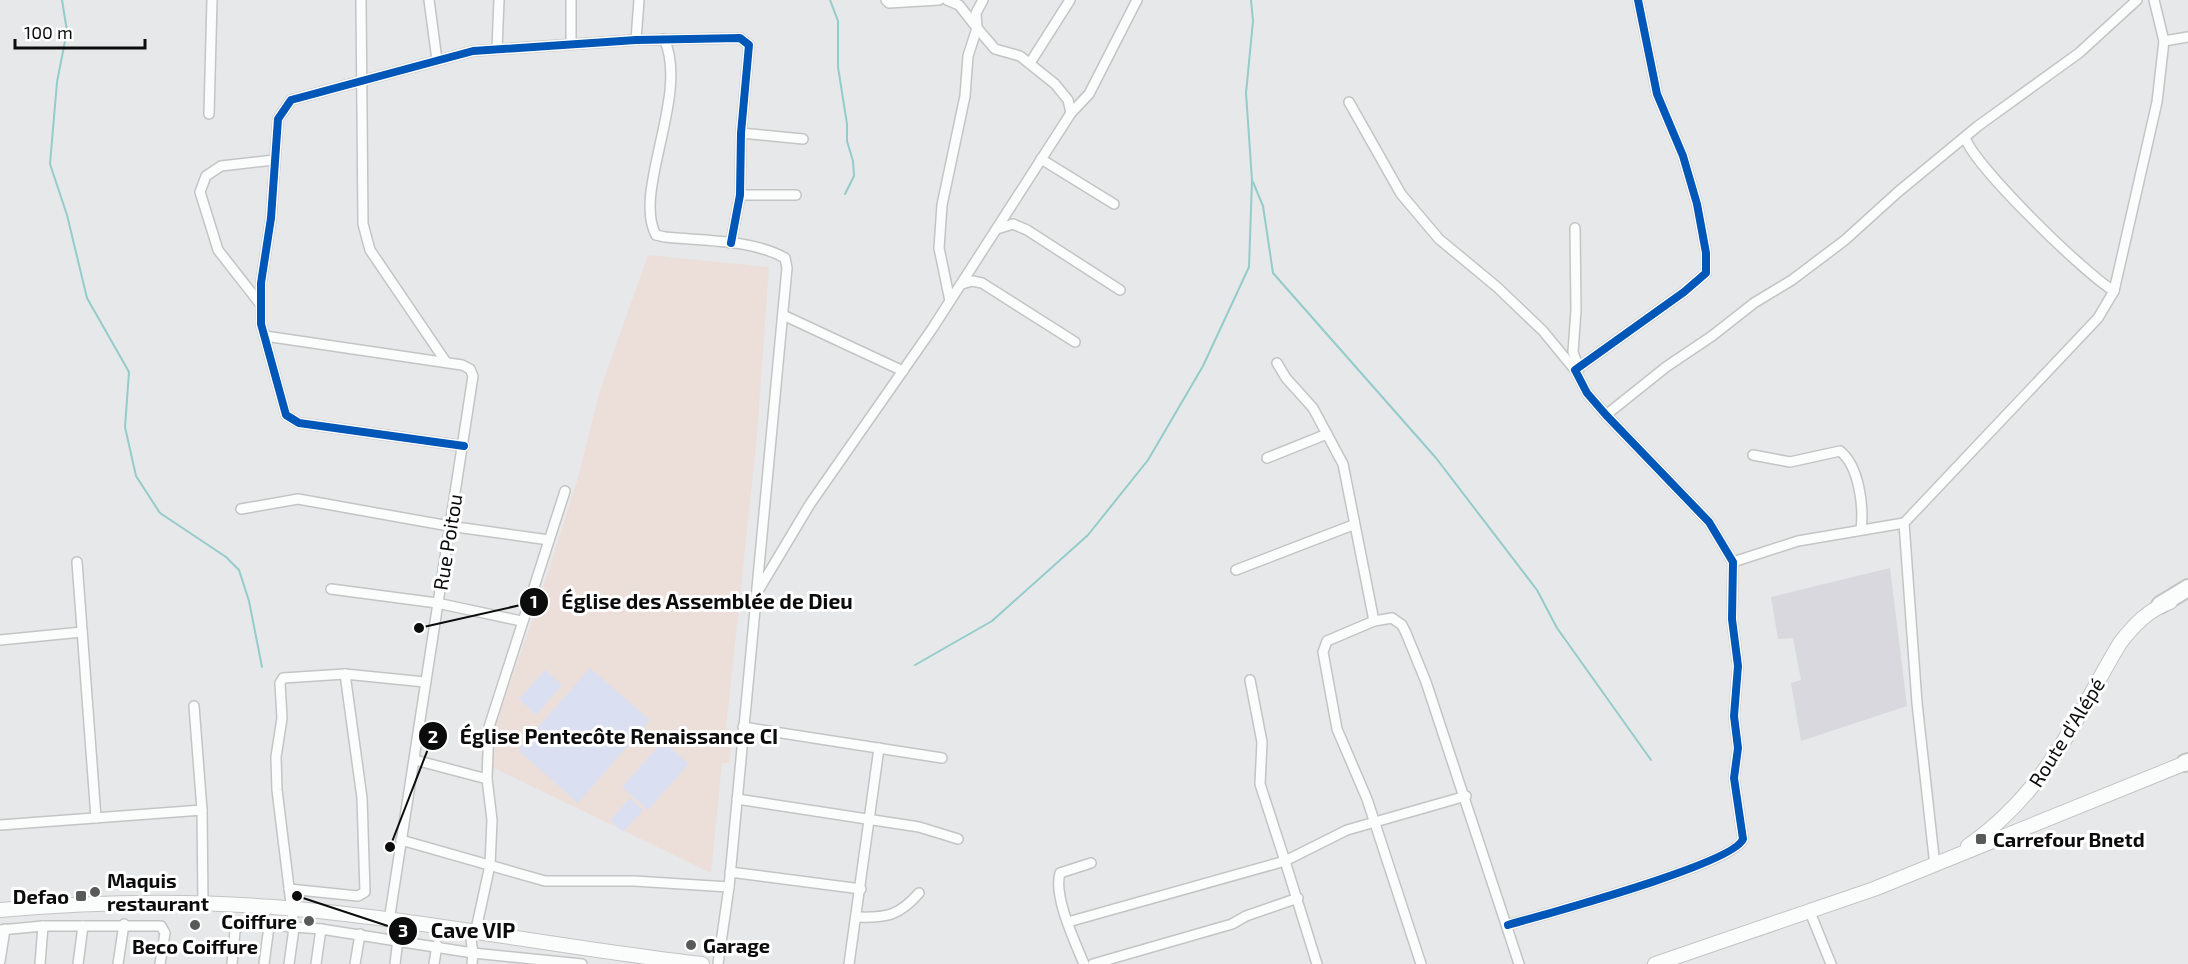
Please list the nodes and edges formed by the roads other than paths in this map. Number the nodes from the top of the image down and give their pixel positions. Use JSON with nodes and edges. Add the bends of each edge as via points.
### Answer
{"nodes":[{"id":1,"x":212,"y":0,"type":"edge"},
{"id":2,"x":361,"y":0,"type":"edge"},
{"id":3,"x":429,"y":0,"type":"edge"},
{"id":4,"x":499,"y":0,"type":"edge"},
{"id":5,"x":571,"y":0,"type":"edge"},
{"id":6,"x":639,"y":0,"type":"edge"},
{"id":7,"x":886,"y":0,"type":"edge"},
{"id":8,"x":939,"y":0,"type":"edge"},
{"id":9,"x":947,"y":0,"type":"edge"},
{"id":10,"x":983,"y":0,"type":"edge"},
{"id":11,"x":1070,"y":0,"type":"edge"},
{"id":12,"x":1137,"y":0,"type":"edge"},
{"id":13,"x":1638,"y":0,"type":"edge"},
{"id":14,"x":2137,"y":0,"type":"edge"},
{"id":15,"x":2154,"y":0,"type":"edge"},
{"id":16,"x":977,"y":28,"type":"junction"},
{"id":17,"x":2188,"y":37,"type":"edge"},
{"id":18,"x":664,"y":39,"type":"junction"},
{"id":19,"x":636,"y":40,"type":"junction"},
{"id":20,"x":2164,"y":41,"type":"junction"},
{"id":21,"x":571,"y":44,"type":"junction"},
{"id":22,"x":497,"y":49,"type":"junction"},
{"id":23,"x":437,"y":60,"type":"junction"},
{"id":24,"x":1030,"y":63,"type":"junction"},
{"id":25,"x":362,"y":82,"type":"junction"},
{"id":26,"x":1349,"y":102,"type":"dead end"},
{"id":27,"x":1071,"y":113,"type":"junction"},
{"id":28,"x":209,"y":114,"type":"dead end"},
{"id":29,"x":741,"y":133,"type":"junction"},
{"id":30,"x":1965,"y":137,"type":"junction"},
{"id":31,"x":803,"y":139,"type":"dead end"},
{"id":32,"x":1041,"y":159,"type":"junction"},
{"id":33,"x":274,"y":160,"type":"junction"},
{"id":34,"x":740,"y":195,"type":"junction"},
{"id":35,"x":796,"y":195,"type":"dead end"},
{"id":36,"x":1114,"y":204,"type":"dead end"},
{"id":37,"x":1575,"y":228,"type":"dead end"},
{"id":38,"x":997,"y":229,"type":"junction"},
{"id":39,"x":731,"y":243,"type":"junction"},
{"id":40,"x":962,"y":284,"type":"junction"},
{"id":41,"x":1120,"y":290,"type":"dead end"},
{"id":42,"x":2114,"y":291,"type":"junction"},
{"id":43,"x":950,"y":301,"type":"junction"},
{"id":44,"x":261,"y":305,"type":"junction"},
{"id":45,"x":783,"y":315,"type":"junction"},
{"id":46,"x":264,"y":336,"type":"junction"},
{"id":47,"x":1075,"y":342,"type":"dead end"},
{"id":48,"x":446,"y":362,"type":"junction"},
{"id":49,"x":1277,"y":363,"type":"dead end"},
{"id":50,"x":1577,"y":370,"type":"junction"},
{"id":51,"x":903,"y":371,"type":"junction"},
{"id":52,"x":1606,"y":415,"type":"junction"},
{"id":53,"x":1327,"y":434,"type":"junction"},
{"id":54,"x":464,"y":446,"type":"junction"},
{"id":55,"x":1753,"y":455,"type":"dead end"},
{"id":56,"x":1267,"y":458,"type":"dead end"},
{"id":57,"x":565,"y":491,"type":"dead end"},
{"id":58,"x":242,"y":509,"type":"dead end"},
{"id":59,"x":1904,"y":523,"type":"junction"},
{"id":60,"x":1353,"y":525,"type":"junction"},
{"id":61,"x":449,"y":526,"type":"junction"},
{"id":62,"x":1861,"y":529,"type":"junction"},
{"id":63,"x":549,"y":540,"type":"junction"},
{"id":64,"x":77,"y":562,"type":"dead end"},
{"id":65,"x":1733,"y":562,"type":"junction"},
{"id":66,"x":1236,"y":570,"type":"dead end"},
{"id":67,"x":2188,"y":588,"type":"edge"},
{"id":68,"x":331,"y":589,"type":"dead end"},
{"id":69,"x":757,"y":594,"type":"junction"},
{"id":70,"x":2188,"y":594,"type":"edge"},
{"id":71,"x":437,"y":603,"type":"junction"},
{"id":72,"x":2160,"y":605,"type":"junction"},
{"id":73,"x":521,"y":621,"type":"junction"},
{"id":74,"x":1374,"y":621,"type":"junction"},
{"id":75,"x":82,"y":632,"type":"junction"},
{"id":76,"x":0,"y":640,"type":"edge"},
{"id":77,"x":345,"y":674,"type":"junction"},
{"id":78,"x":1250,"y":680,"type":"dead end"},
{"id":79,"x":425,"y":682,"type":"junction"},
{"id":80,"x":194,"y":706,"type":"dead end"},
{"id":81,"x":743,"y":728,"type":"junction"},
{"id":82,"x":879,"y":748,"type":"junction"},
{"id":83,"x":942,"y":758,"type":"dead end"},
{"id":84,"x":415,"y":760,"type":"junction"},
{"id":85,"x":2187,"y":762,"type":"edge"},
{"id":86,"x":487,"y":779,"type":"junction"},
{"id":87,"x":1466,"y":796,"type":"junction"},
{"id":88,"x":737,"y":799,"type":"junction"},
{"id":89,"x":202,"y":810,"type":"junction"},
{"id":90,"x":0,"y":813,"type":"edge"},
{"id":91,"x":96,"y":818,"type":"junction"},
{"id":92,"x":871,"y":818,"type":"junction"},
{"id":93,"x":1373,"y":823,"type":"junction"},
{"id":94,"x":0,"y":825,"type":"edge"},
{"id":95,"x":957,"y":839,"type":"dead end"},
{"id":96,"x":401,"y":840,"type":"junction"},
{"id":97,"x":1285,"y":861,"type":"junction"},
{"id":98,"x":1091,"y":863,"type":"dead end"},
{"id":99,"x":490,"y":865,"type":"junction"},
{"id":100,"x":1935,"y":866,"type":"junction"},
{"id":101,"x":730,"y":872,"type":"junction"},
{"id":102,"x":729,"y":887,"type":"junction"},
{"id":103,"x":289,"y":889,"type":"junction"},
{"id":104,"x":861,"y":889,"type":"junction"},
{"id":105,"x":919,"y":893,"type":"dead end"},
{"id":106,"x":1298,"y":898,"type":"junction"},
{"id":107,"x":203,"y":904,"type":"junction"},
{"id":108,"x":291,"y":909,"type":"junction"},
{"id":109,"x":0,"y":910,"type":"edge"},
{"id":110,"x":1810,"y":912,"type":"junction"},
{"id":111,"x":857,"y":916,"type":"junction"},
{"id":112,"x":388,"y":921,"type":"junction"},
{"id":113,"x":1068,"y":922,"type":"junction"},
{"id":114,"x":124,"y":924,"type":"junction"},
{"id":115,"x":1508,"y":925,"type":"junction"},
{"id":116,"x":43,"y":926,"type":"junction"},
{"id":117,"x":83,"y":926,"type":"junction"},
{"id":118,"x":269,"y":926,"type":"junction"},
{"id":119,"x":294,"y":928,"type":"junction"},
{"id":120,"x":321,"y":929,"type":"junction"},
{"id":121,"x":2,"y":930,"type":"edge"},
{"id":122,"x":473,"y":933,"type":"junction"},
{"id":123,"x":360,"y":934,"type":"junction"},
{"id":124,"x":398,"y":939,"type":"junction"},
{"id":125,"x":437,"y":945,"type":"junction"},
{"id":126,"x":473,"y":953,"type":"junction"},
{"id":127,"x":513,"y":960,"type":"edge"},
{"id":128,"x":0,"y":961,"type":"edge"},
{"id":129,"x":553,"y":962,"type":"edge"},
{"id":130,"x":669,"y":962,"type":"edge"},
{"id":131,"x":40,"y":964,"type":"edge"},
{"id":132,"x":78,"y":964,"type":"edge"},
{"id":133,"x":118,"y":964,"type":"edge"},
{"id":134,"x":160,"y":964,"type":"edge"},
{"id":135,"x":232,"y":964,"type":"edge"},
{"id":136,"x":264,"y":964,"type":"edge"},
{"id":137,"x":289,"y":964,"type":"edge"},
{"id":138,"x":316,"y":964,"type":"edge"},
{"id":139,"x":356,"y":964,"type":"edge"},
{"id":140,"x":395,"y":964,"type":"edge"},
{"id":141,"x":434,"y":964,"type":"edge"},
{"id":142,"x":472,"y":964,"type":"edge"},
{"id":143,"x":582,"y":964,"type":"edge"},
{"id":144,"x":702,"y":964,"type":"edge"},
{"id":145,"x":718,"y":964,"type":"edge"},
{"id":146,"x":849,"y":964,"type":"edge"},
{"id":147,"x":1084,"y":964,"type":"edge"},
{"id":148,"x":1093,"y":964,"type":"edge"},
{"id":149,"x":1317,"y":964,"type":"edge"},
{"id":150,"x":1421,"y":964,"type":"edge"},
{"id":151,"x":1519,"y":964,"type":"edge"},
{"id":152,"x":1655,"y":964,"type":"edge"},
{"id":153,"x":1831,"y":964,"type":"edge"}],
"edges":[{"from":1,"to":28,"type":"street"},
{"from":2,"to":25,"type":"street"},
{"from":3,"to":23,"type":"street"},
{"from":4,"to":22,"type":"street"},
{"from":5,"to":21,"type":"street"},
{"from":6,"to":19,"type":"street"},
{"from":7,"to":8,"type":"street","via":[[905,4]]},
{"from":9,"to":16,"type":"street","via":[[959,6]]},
{"from":10,"to":16,"type":"street","via":[[976,13]]},
{"from":11,"to":24,"type":"street"},
{"from":12,"to":27,"type":"street","via":[[1089,94]]},
{"from":13,"to":50,"type":"street","via":[[1657,94],[1683,156],[1696,204],[1706,273]]},
{"from":14,"to":30,"type":"street","via":[[2079,53]]},
{"from":15,"to":20,"type":"street"},
{"from":16,"to":24,"type":"street","via":[[995,49]]},
{"from":16,"to":43,"type":"street","via":[[968,56],[965,96],[942,205],[939,248]]},
{"from":17,"to":20,"type":"street"},
{"from":18,"to":19,"type":"street"},
{"from":18,"to":29,"type":"street","via":[[729,37],[740,38],[749,45]]},
{"from":18,"to":39,"type":"street","via":[[669,49],[669,98],[651,197],[651,226],[656,235],[665,237]]},
{"from":19,"to":21,"type":"street"},
{"from":20,"to":42,"type":"street","via":[[2157,102]]},
{"from":21,"to":22,"type":"street"},
{"from":22,"to":23,"type":"street"},
{"from":23,"to":25,"type":"street"},
{"from":24,"to":27,"type":"street","via":[[1055,84],[1068,100]]},
{"from":25,"to":33,"type":"street","via":[[291,100],[279,119]]},
{"from":25,"to":48,"type":"street","via":[[363,224],[370,250]]},
{"from":26,"to":50,"type":"street","via":[[1401,194],[1439,239],[1497,287]]},
{"from":27,"to":32,"type":"street"},
{"from":29,"to":31,"type":"street"},
{"from":29,"to":34,"type":"street"},
{"from":30,"to":42,"type":"street","via":[[1970,151],[1999,183],[2079,265]]},
{"from":30,"to":52,"type":"street","via":[[1845,240],[1675,360]]},
{"from":32,"to":36,"type":"street"},
{"from":32,"to":38,"type":"street"},
{"from":33,"to":44,"type":"street"},
{"from":33,"to":44,"type":"street","via":[[221,166],[206,176],[200,192],[218,250]]},
{"from":34,"to":35,"type":"street"},
{"from":34,"to":39,"type":"street"},
{"from":37,"to":50,"type":"street","via":[[1573,352]]},
{"from":38,"to":40,"type":"street"},
{"from":38,"to":41,"type":"street","via":[[1013,224],[1027,230]]},
{"from":39,"to":45,"type":"street","via":[[785,258]]},
{"from":40,"to":43,"type":"street"},
{"from":40,"to":47,"type":"street","via":[[972,280],[982,283]]},
{"from":42,"to":59,"type":"street","via":[[2098,318]]},
{"from":43,"to":51,"type":"street"},
{"from":44,"to":46,"type":"street"},
{"from":45,"to":51,"type":"street"},
{"from":45,"to":69,"type":"street"},
{"from":46,"to":48,"type":"street","name":"Rue Poitou"},
{"from":46,"to":54,"type":"street","via":[[286,415],[299,423]]},
{"from":48,"to":54,"type":"street","name":"Rue Poitou","via":[[470,369],[473,376]]},
{"from":49,"to":53,"type":"street","via":[[1313,408]]},
{"from":50,"to":52,"type":"street","via":[[1584,387]]},
{"from":51,"to":69,"type":"street","via":[[810,504]]},
{"from":52,"to":65,"type":"street","via":[[1709,522]]},
{"from":53,"to":56,"type":"street"},
{"from":53,"to":60,"type":"street","via":[[1343,464]]},
{"from":54,"to":61,"type":"street","name":"Rue Poitou"},
{"from":55,"to":62,"type":"street","via":[[1790,462],[1840,451],[1848,458],[1858,492]]},
{"from":57,"to":63,"type":"street"},
{"from":58,"to":61,"type":"street","via":[[298,499]]},
{"from":59,"to":62,"type":"street"},
{"from":59,"to":100,"type":"street","via":[[1917,704]]},
{"from":60,"to":66,"type":"street"},
{"from":60,"to":74,"type":"street"},
{"from":61,"to":63,"type":"street"},
{"from":61,"to":71,"type":"street","name":"Rue Poitou"},
{"from":62,"to":65,"type":"street","via":[[1798,541]]},
{"from":63,"to":73,"type":"street"},
{"from":64,"to":75,"type":"street"},
{"from":65,"to":115,"type":"street","via":[[1732,619],[1738,666],[1734,778],[1741,844],[1708,861],[1599,899]]},
{"from":67,"to":72,"type":"highway"},
{"from":68,"to":71,"type":"street"},
{"from":69,"to":81,"type":"street"},
{"from":70,"to":72,"type":"main road","name":"Route d'Alépé"},
{"from":71,"to":73,"type":"street"},
{"from":71,"to":79,"type":"street","name":"Rue Poitou"},
{"from":72,"to":100,"type":"main road","name":"Route d'Alépé","via":[[2120,643],[2046,772],[2022,800],[1969,846]]},
{"from":73,"to":86,"type":"street","via":[[489,727]]},
{"from":74,"to":87,"type":"street","via":[[1392,618],[1402,625]]},
{"from":74,"to":93,"type":"street","via":[[1327,641],[1323,652],[1337,729]]},
{"from":75,"to":76,"type":"street"},
{"from":75,"to":91,"type":"street"},
{"from":77,"to":79,"type":"street"},
{"from":77,"to":103,"type":"street","via":[[283,678],[280,683],[277,790]]},
{"from":77,"to":103,"type":"street","via":[[362,798],[365,892],[358,896]]},
{"from":78,"to":97,"type":"street","via":[[1262,742],[1260,784]]},
{"from":79,"to":84,"type":"street","name":"Rue Poitou"},
{"from":80,"to":89,"type":"street"},
{"from":81,"to":82,"type":"street"},
{"from":81,"to":88,"type":"street"},
{"from":82,"to":83,"type":"street"},
{"from":82,"to":92,"type":"street"},
{"from":84,"to":86,"type":"street"},
{"from":84,"to":96,"type":"street","name":"Rue Poitou"},
{"from":85,"to":100,"type":"main road","name":"Route d'Alépé"},
{"from":86,"to":99,"type":"street","via":[[492,820]]},
{"from":87,"to":93,"type":"street"},
{"from":87,"to":115,"type":"street"},
{"from":88,"to":92,"type":"street"},
{"from":88,"to":101,"type":"street"},
{"from":89,"to":91,"type":"street"},
{"from":89,"to":107,"type":"street"},
{"from":90,"to":94,"type":"street"},
{"from":91,"to":94,"type":"street"},
{"from":92,"to":95,"type":"street"},
{"from":92,"to":104,"type":"street"},
{"from":93,"to":97,"type":"street","via":[[1331,837]]},
{"from":93,"to":150,"type":"street"},
{"from":96,"to":99,"type":"street"},
{"from":96,"to":112,"type":"street","name":"Rue Poitou"},
{"from":97,"to":106,"type":"street"},
{"from":97,"to":113,"type":"street"},
{"from":98,"to":113,"type":"street","via":[[1060,873],[1058,885]]},
{"from":99,"to":102,"type":"street","via":[[544,881]]},
{"from":99,"to":122,"type":"street"},
{"from":100,"to":110,"type":"main road","name":"Route d'Alépé"},
{"from":101,"to":102,"type":"street"},
{"from":101,"to":104,"type":"street"},
{"from":102,"to":145,"type":"street"},
{"from":103,"to":108,"type":"street"},
{"from":104,"to":111,"type":"street"},
{"from":105,"to":111,"type":"street","via":[[905,909],[889,915]]},
{"from":106,"to":148,"type":"street","via":[[1232,924]]},
{"from":106,"to":149,"type":"street"},
{"from":107,"to":108,"type":"main road"},
{"from":107,"to":109,"type":"main road","via":[[100,904]]},
{"from":108,"to":112,"type":"main road"},
{"from":108,"to":119,"type":"street"},
{"from":110,"to":152,"type":"main road","name":"Route d'Alépé"},
{"from":110,"to":153,"type":"street"},
{"from":111,"to":146,"type":"street"},
{"from":112,"to":122,"type":"main road"},
{"from":113,"to":147,"type":"street"},
{"from":114,"to":117,"type":"street"},
{"from":114,"to":133,"type":"street"},
{"from":114,"to":134,"type":"street","via":[[164,929]]},
{"from":115,"to":151,"type":"street"},
{"from":116,"to":117,"type":"street"},
{"from":116,"to":121,"type":"street"},
{"from":116,"to":131,"type":"street"},
{"from":117,"to":132,"type":"street"},
{"from":118,"to":119,"type":"street"},
{"from":118,"to":135,"type":"street","via":[[237,926]]},
{"from":118,"to":136,"type":"street"},
{"from":119,"to":120,"type":"street"},
{"from":119,"to":137,"type":"street"},
{"from":120,"to":123,"type":"street"},
{"from":120,"to":138,"type":"street"},
{"from":121,"to":128,"type":"street"},
{"from":122,"to":126,"type":"street"},
{"from":122,"to":130,"type":"main road"},
{"from":123,"to":124,"type":"street"},
{"from":123,"to":139,"type":"street"},
{"from":124,"to":125,"type":"street"},
{"from":124,"to":140,"type":"street"},
{"from":125,"to":126,"type":"street"},
{"from":125,"to":141,"type":"street"},
{"from":126,"to":127,"type":"street"},
{"from":126,"to":142,"type":"street"},
{"from":127,"to":129,"type":"street"},
{"from":129,"to":143,"type":"street"},
{"from":130,"to":144,"type":"main road"}]}
